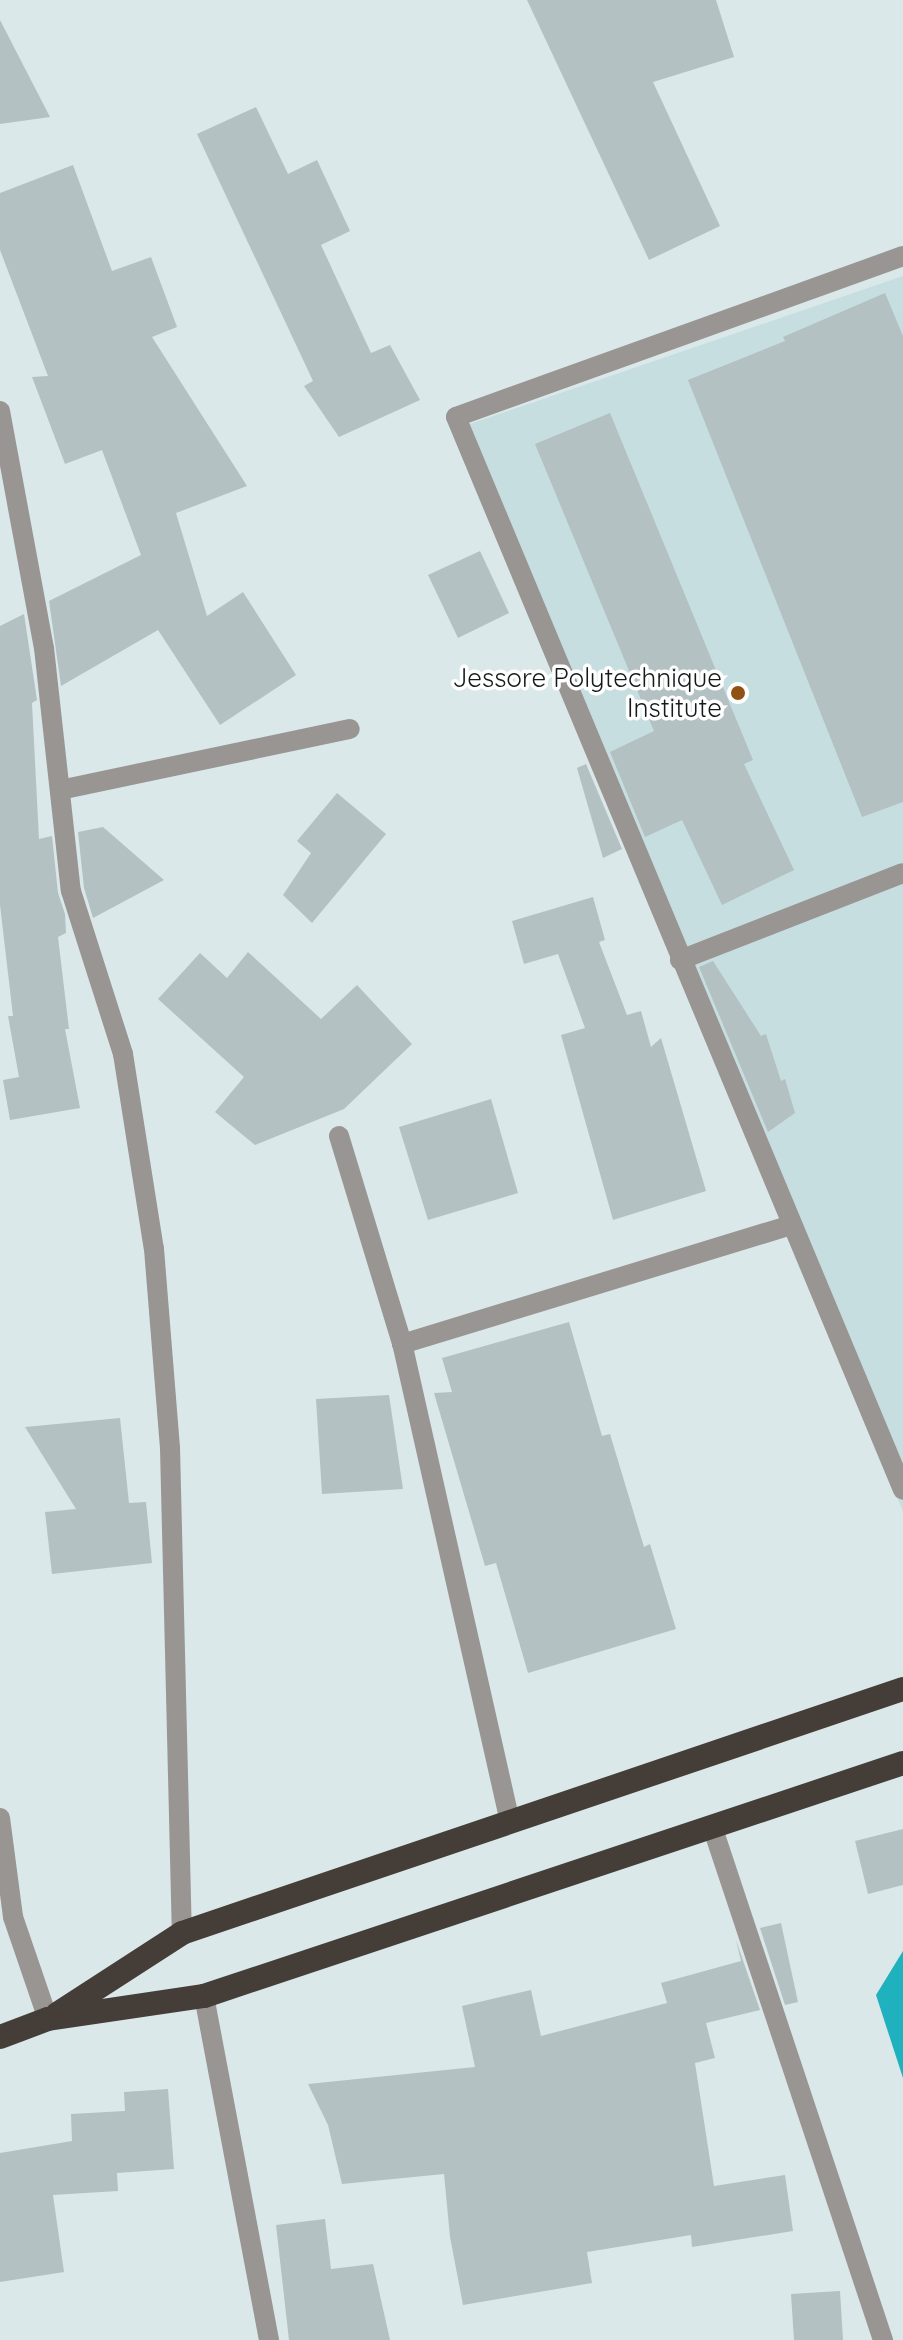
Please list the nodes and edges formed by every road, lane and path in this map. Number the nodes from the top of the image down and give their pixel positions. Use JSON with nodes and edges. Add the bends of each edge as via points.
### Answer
{"nodes":[{"id":1,"x":903,"y":256,"type":"edge"},
{"id":2,"x":0,"y":411,"type":"edge"},
{"id":3,"x":350,"y":729,"type":"dead end"},
{"id":4,"x":60,"y":790,"type":"junction"},
{"id":5,"x":903,"y":873,"type":"edge"},
{"id":6,"x":680,"y":960,"type":"junction"},
{"id":7,"x":339,"y":1136,"type":"dead end"},
{"id":8,"x":792,"y":1225,"type":"junction"},
{"id":9,"x":402,"y":1344,"type":"junction"},
{"id":10,"x":903,"y":1490,"type":"edge"},
{"id":11,"x":903,"y":1689,"type":"edge"},
{"id":12,"x":903,"y":1763,"type":"edge"},
{"id":13,"x":0,"y":1818,"type":"edge"},
{"id":14,"x":510,"y":1822,"type":"junction"},
{"id":15,"x":712,"y":1826,"type":"junction"},
{"id":16,"x":182,"y":1933,"type":"junction"},
{"id":17,"x":204,"y":1996,"type":"junction"},
{"id":18,"x":48,"y":2019,"type":"junction"},
{"id":19,"x":0,"y":2037,"type":"edge"},
{"id":20,"x":269,"y":2340,"type":"edge"},
{"id":21,"x":883,"y":2340,"type":"edge"}],
"edges":[{"from":1,"to":6,"type":"street","via":[[456,417]]},
{"from":2,"to":4,"type":"street","via":[[44,648]]},
{"from":3,"to":4,"type":"street"},
{"from":4,"to":16,"type":"street","via":[[71,891],[123,1054],[154,1249],[170,1448]]},
{"from":5,"to":6,"type":"street"},
{"from":6,"to":8,"type":"street"},
{"from":7,"to":9,"type":"street"},
{"from":8,"to":9,"type":"street"},
{"from":8,"to":10,"type":"street"},
{"from":9,"to":14,"type":"street"},
{"from":11,"to":14,"type":"highway"},
{"from":12,"to":15,"type":"highway"},
{"from":13,"to":18,"type":"street","via":[[13,1917]]},
{"from":14,"to":16,"type":"highway"},
{"from":15,"to":17,"type":"highway"},
{"from":15,"to":21,"type":"street"},
{"from":16,"to":18,"type":"highway"},
{"from":17,"to":18,"type":"highway"},
{"from":17,"to":20,"type":"street"},
{"from":18,"to":19,"type":"highway"}]}
